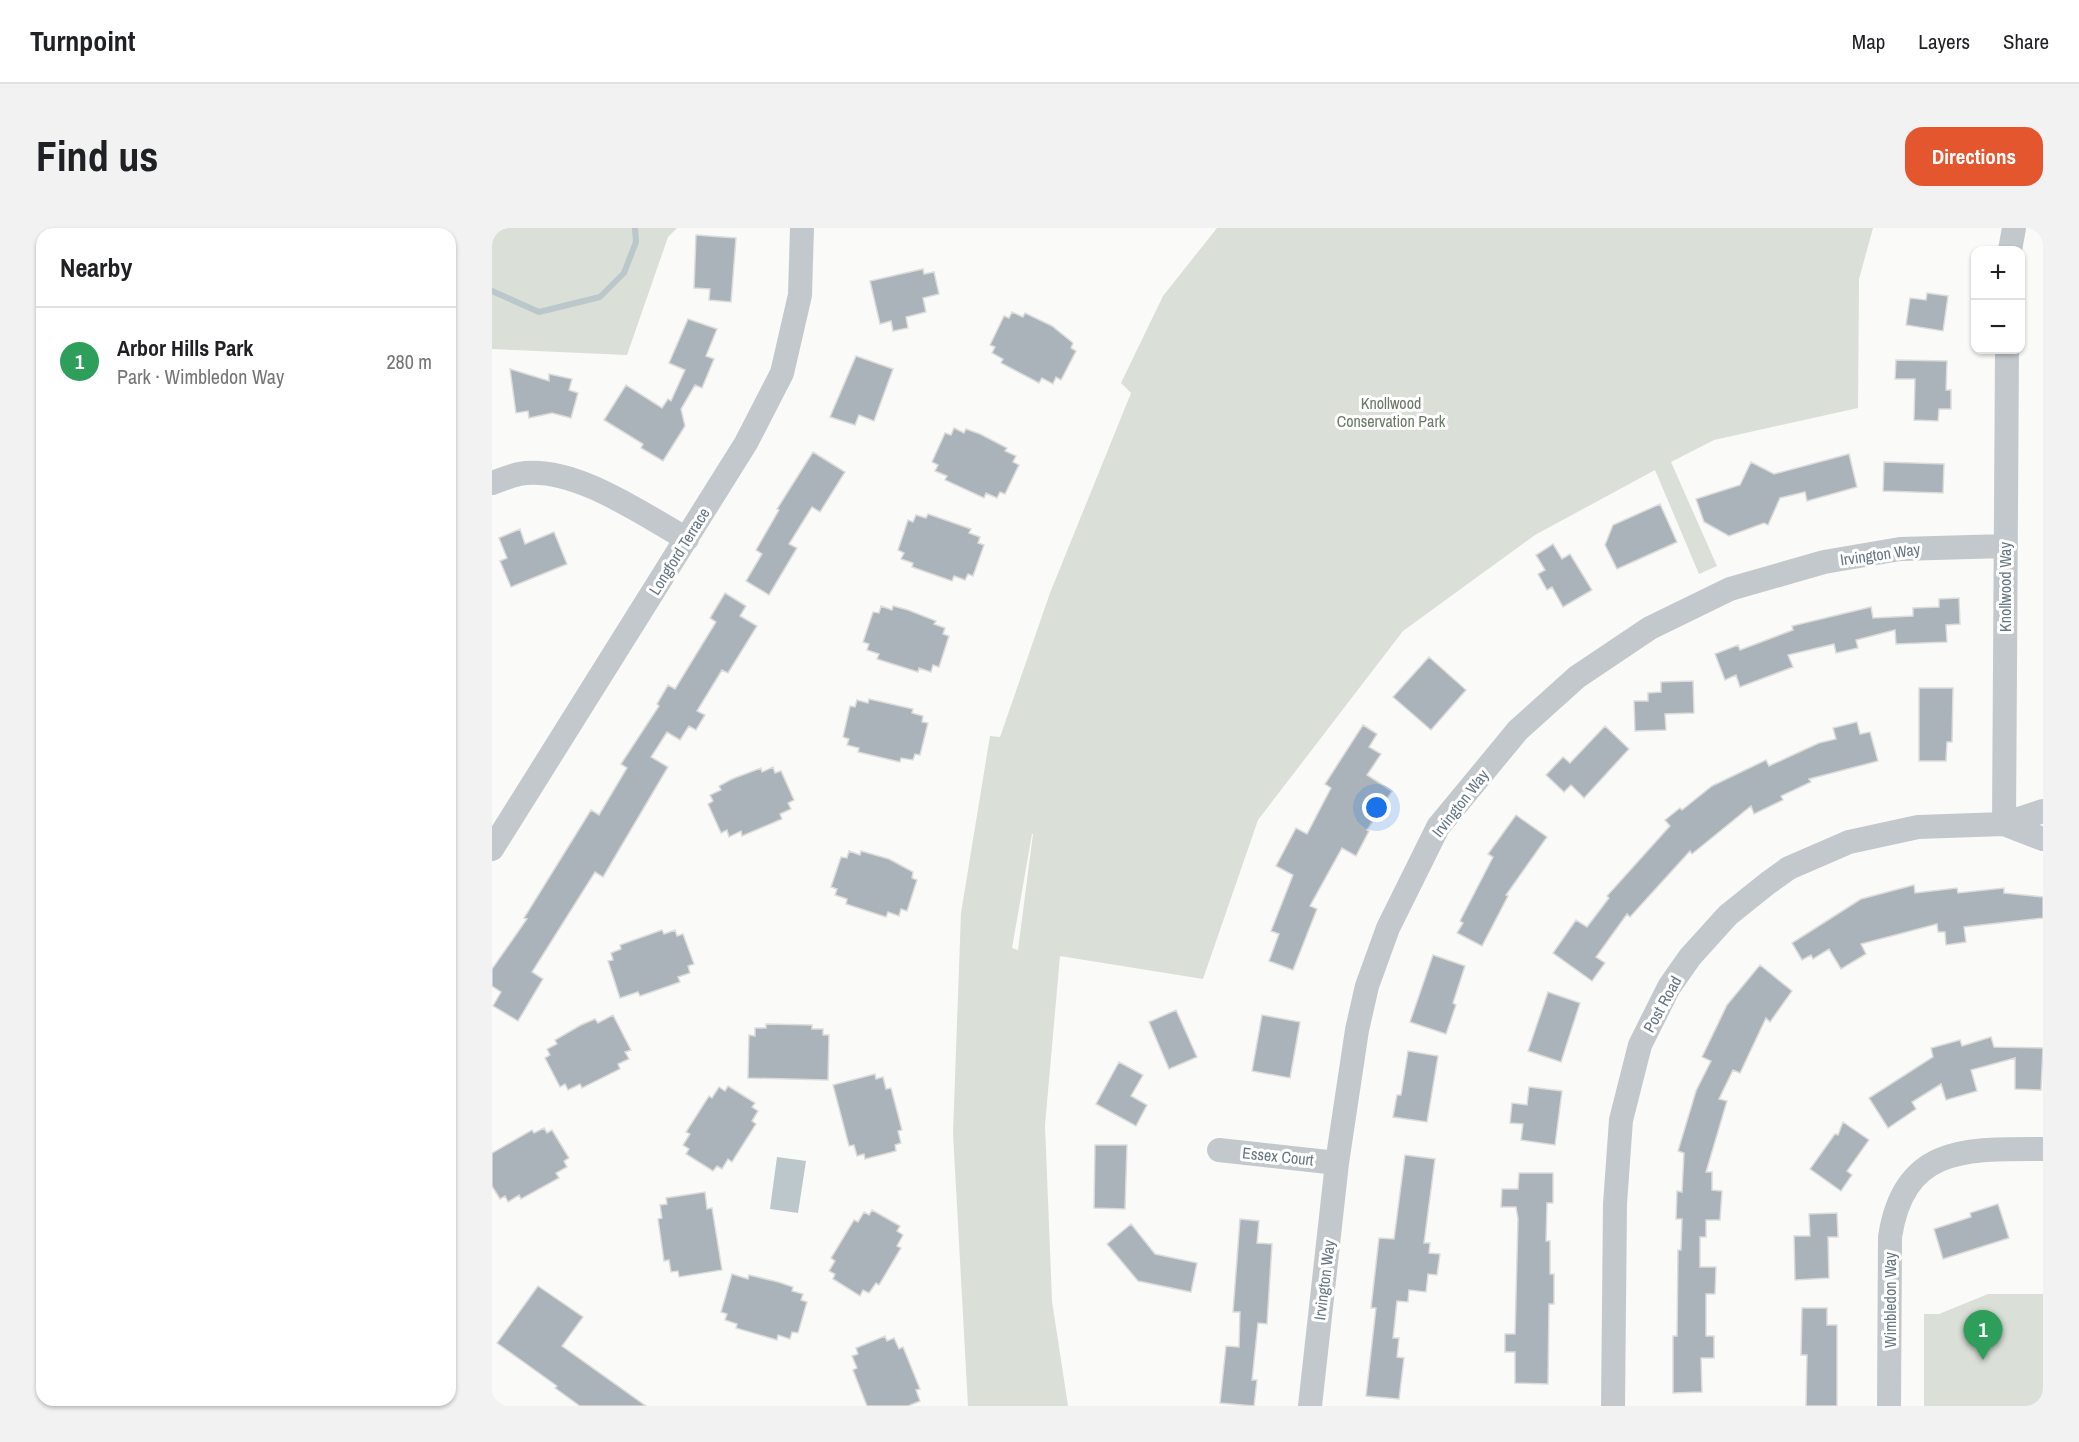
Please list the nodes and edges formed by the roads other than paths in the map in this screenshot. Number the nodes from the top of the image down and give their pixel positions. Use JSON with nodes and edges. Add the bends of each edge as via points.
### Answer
{"nodes":[{"id":1,"x":802,"y":228,"type":"edge"},
{"id":2,"x":2014,"y":228,"type":"edge"},
{"id":3,"x":2011,"y":246,"type":"edge"},
{"id":4,"x":2007,"y":354,"type":"edge"},
{"id":5,"x":492,"y":483,"type":"edge"},
{"id":6,"x":687,"y":539,"type":"junction"},
{"id":7,"x":2006,"y":546,"type":"junction"},
{"id":8,"x":2043,"y":811,"type":"edge"},
{"id":9,"x":2004,"y":824,"type":"junction"},
{"id":10,"x":2043,"y":838,"type":"edge"},
{"id":11,"x":492,"y":849,"type":"edge"},
{"id":12,"x":2043,"y":1149,"type":"edge"},
{"id":13,"x":1219,"y":1150,"type":"dead end"},
{"id":14,"x":1337,"y":1163,"type":"junction"},
{"id":15,"x":1310,"y":1406,"type":"edge"},
{"id":16,"x":1613,"y":1406,"type":"edge"},
{"id":17,"x":1889,"y":1406,"type":"edge"}],
"edges":[{"from":1,"to":6,"type":"street","name":"Longford Terrace","via":[[800,295],[782,372],[746,443]]},
{"from":2,"to":3,"type":"street"},
{"from":4,"to":7,"type":"street","name":"Knollwood Way"},
{"from":5,"to":6,"type":"street","via":[[520,474],[549,475],[593,488]]},
{"from":6,"to":11,"type":"street","name":"Longford Terrace"},
{"from":7,"to":9,"type":"street","name":"Knollwood Way"},
{"from":7,"to":14,"type":"street","name":"Irvington Way","via":[[1900,549],[1824,562],[1730,589],[1624,644],[1577,677],[1518,730],[1438,827],[1388,928],[1367,986],[1357,1030]]},
{"from":8,"to":9,"type":"street"},
{"from":9,"to":10,"type":"street"},
{"from":9,"to":16,"type":"street","name":"Post Road","via":[[1918,827],[1849,842],[1789,868],[1728,915],[1669,987],[1640,1045],[1621,1120],[1615,1204]]},
{"from":12,"to":17,"type":"street","name":"Wimbledon Way","via":[[1995,1149],[1950,1155],[1924,1167],[1901,1196],[1890,1238]]},
{"from":13,"to":14,"type":"street","name":"Essex Court"},
{"from":14,"to":15,"type":"street","name":"Irvington Way"}]}
